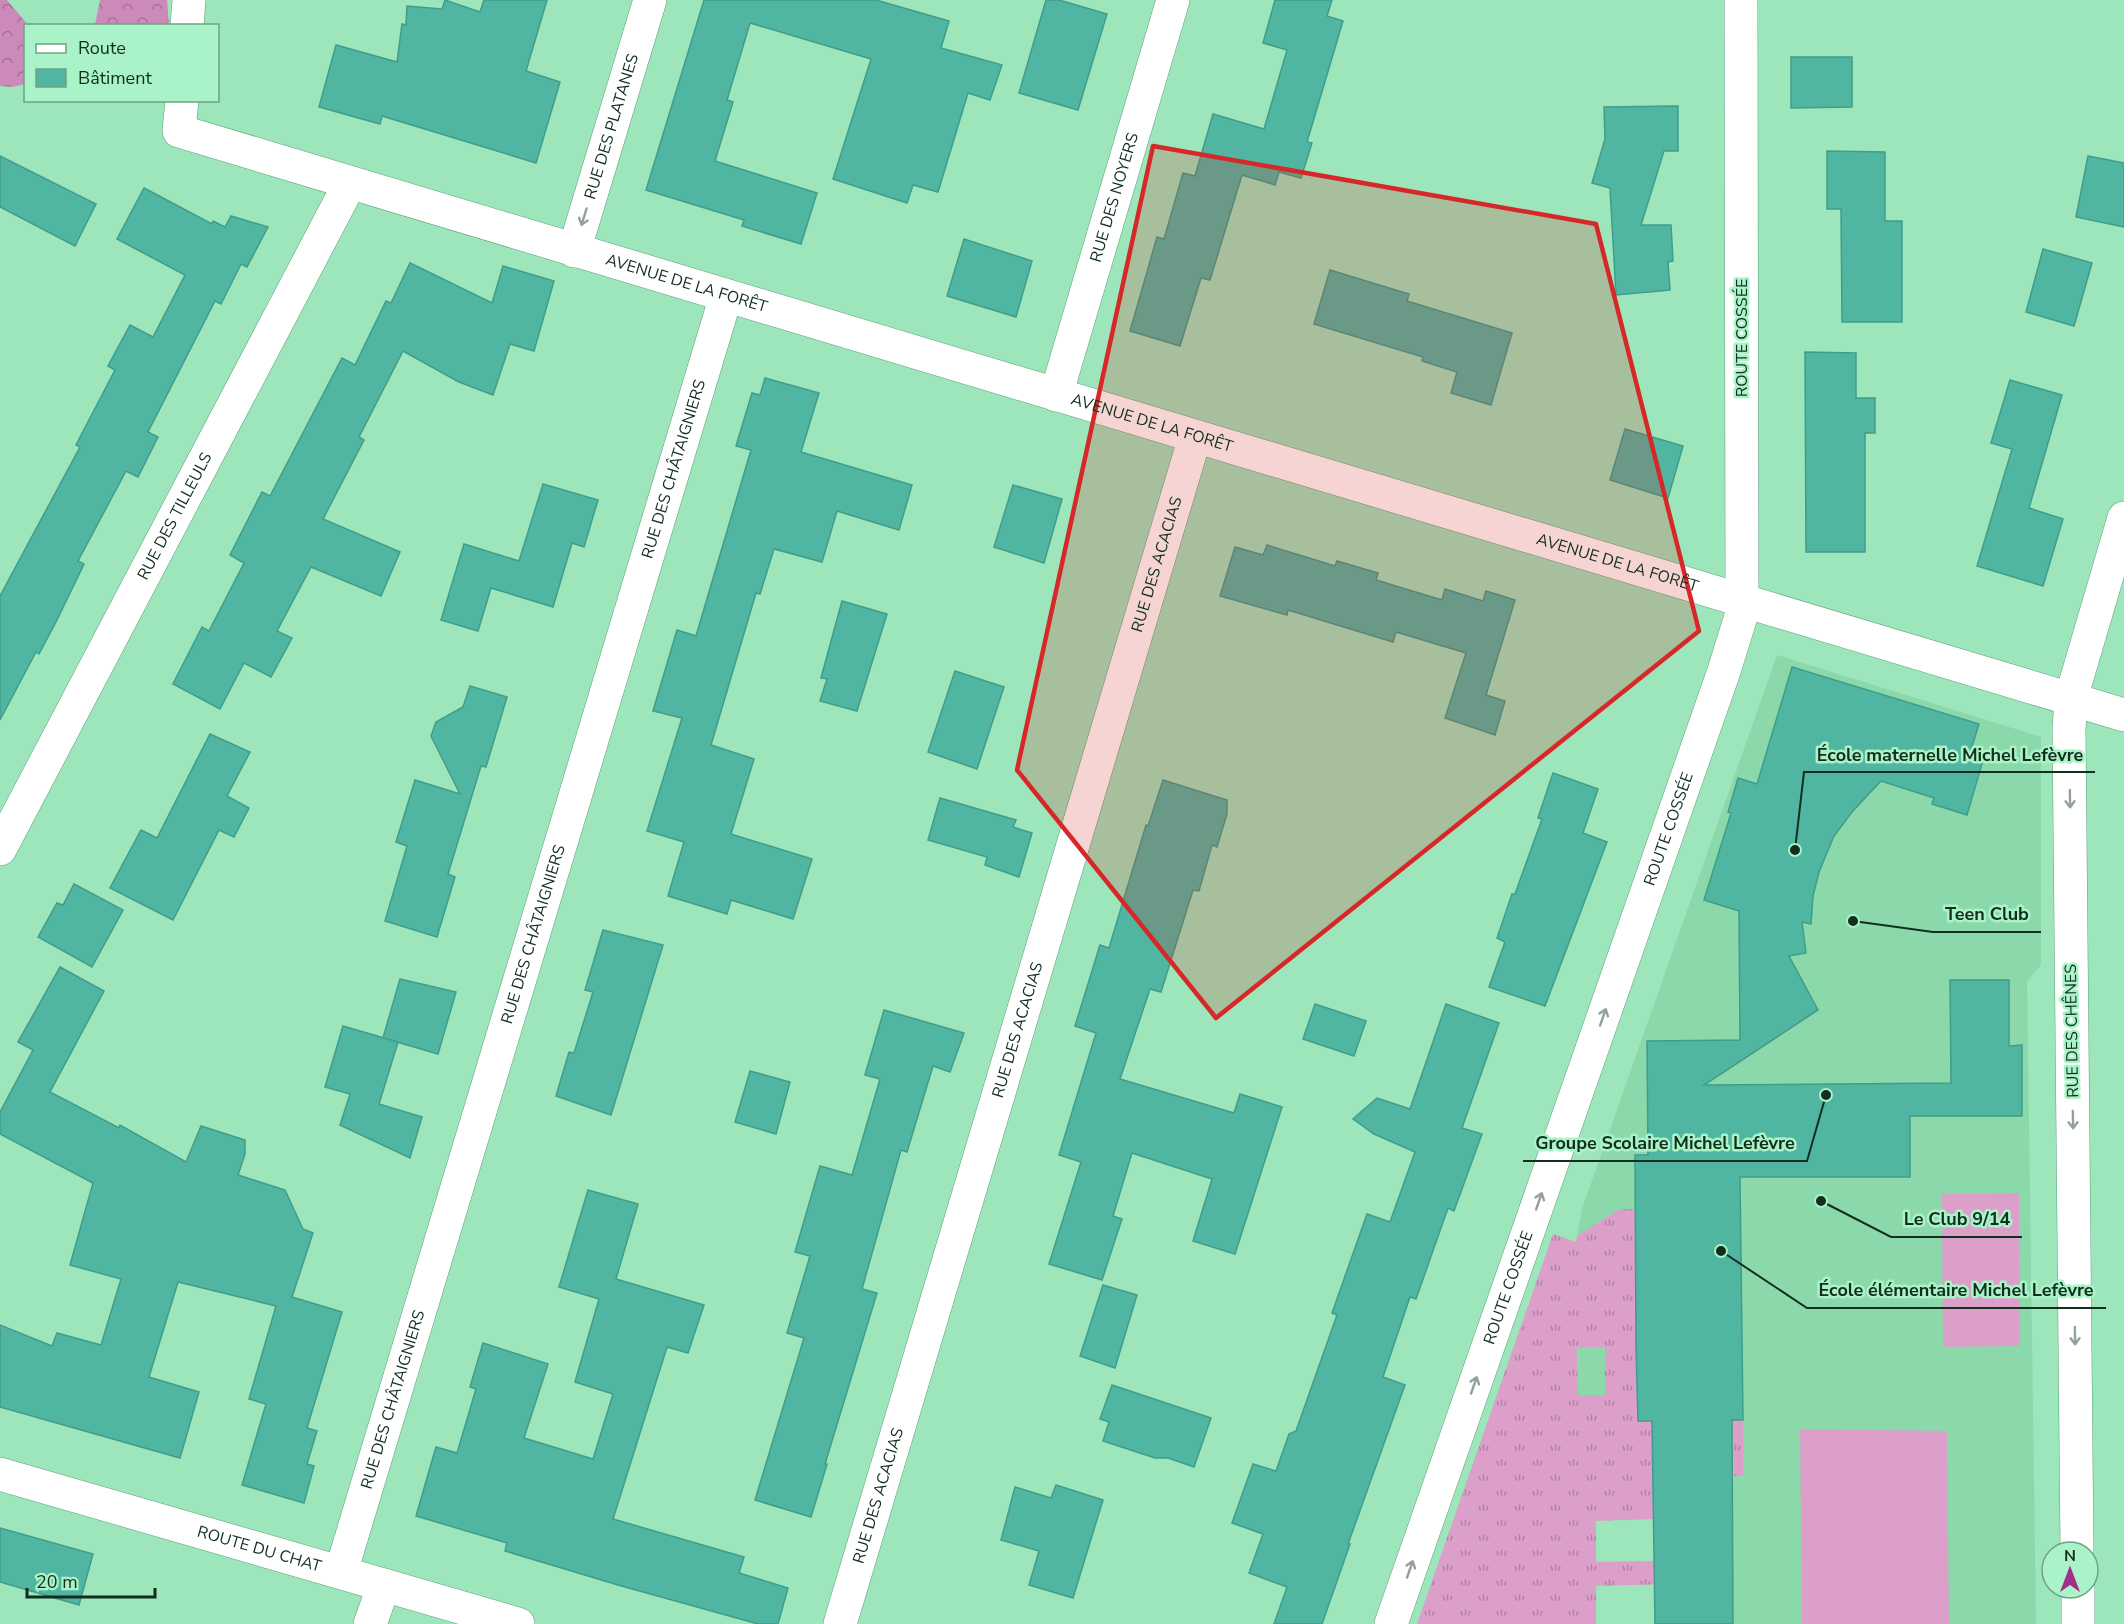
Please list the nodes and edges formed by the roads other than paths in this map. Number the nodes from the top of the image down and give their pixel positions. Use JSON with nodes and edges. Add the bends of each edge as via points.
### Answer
{"nodes":[{"id":1,"x":189,"y":0,"type":"edge"},
{"id":2,"x":650,"y":0,"type":"edge"},
{"id":3,"x":1173,"y":0,"type":"edge"},
{"id":4,"x":1741,"y":0,"type":"edge"},
{"id":5,"x":187,"y":24,"type":"edge"},
{"id":6,"x":180,"y":116,"type":"edge"},
{"id":7,"x":350,"y":183,"type":"junction"},
{"id":8,"x":574,"y":251,"type":"junction"},
{"id":9,"x":726,"y":296,"type":"junction"},
{"id":10,"x":1056,"y":395,"type":"junction"},
{"id":11,"x":1195,"y":437,"type":"junction"},
{"id":12,"x":2124,"y":518,"type":"edge"},
{"id":13,"x":1742,"y":600,"type":"junction"},
{"id":14,"x":2071,"y":698,"type":"junction"},
{"id":15,"x":2124,"y":715,"type":"edge"},
{"id":16,"x":0,"y":849,"type":"edge"},
{"id":17,"x":0,"y":1474,"type":"edge"},
{"id":18,"x":2078,"y":1540,"type":"edge"},
{"id":19,"x":341,"y":1572,"type":"junction"},
{"id":20,"x":384,"y":1585,"type":"junction"},
{"id":21,"x":2078,"y":1600,"type":"edge"},
{"id":22,"x":370,"y":1624,"type":"edge"},
{"id":23,"x":518,"y":1624,"type":"edge"},
{"id":24,"x":840,"y":1624,"type":"edge"},
{"id":25,"x":1391,"y":1624,"type":"edge"},
{"id":26,"x":2078,"y":1624,"type":"edge"}],
"edges":[{"from":1,"to":5,"type":"street"},
{"from":2,"to":8,"type":"street","name":"RUE DES PLATANES","one_way":true},
{"from":3,"to":10,"type":"street","name":"RUE DES NOYERS"},
{"from":4,"to":13,"type":"street","name":"ROUTE COSSÉE"},
{"from":6,"to":7,"type":"street","name":"AVENUE DE LA FORÊT"},
{"from":7,"to":8,"type":"street","name":"AVENUE DE LA FORÊT"},
{"from":7,"to":16,"type":"street","name":"RUE DES TILLEULS"},
{"from":8,"to":9,"type":"street","name":"AVENUE DE LA FORÊT"},
{"from":9,"to":10,"type":"street","name":"AVENUE DE LA FORÊT"},
{"from":9,"to":19,"type":"street","name":"RUE DES CHÂTAIGNIERS"},
{"from":10,"to":11,"type":"street","name":"AVENUE DE LA FORÊT"},
{"from":11,"to":13,"type":"street","name":"AVENUE DE LA FORÊT"},
{"from":11,"to":24,"type":"street","name":"RUE DES ACACIAS"},
{"from":12,"to":14,"type":"street","name":"RUE DES CHÊNES"},
{"from":13,"to":14,"type":"street","name":"AVENUE DE LA FORÊT"},
{"from":25,"to":13,"type":"street","name":"ROUTE COSSÉE","one_way":true,"via":[[1727,660]]},
{"from":14,"to":15,"type":"street","name":"AVENUE DE LA FORÊT"},
{"from":14,"to":18,"type":"street","name":"RUE DES CHÊNES","one_way":true},
{"from":17,"to":19,"type":"street","name":"ROUTE DU CHAT"},
{"from":19,"to":20,"type":"street","name":"ROUTE DU CHAT"},
{"from":20,"to":22,"type":"street"},
{"from":20,"to":23,"type":"street","name":"ROUTE DU CHAT"},
{"from":21,"to":26,"type":"street"}]}
